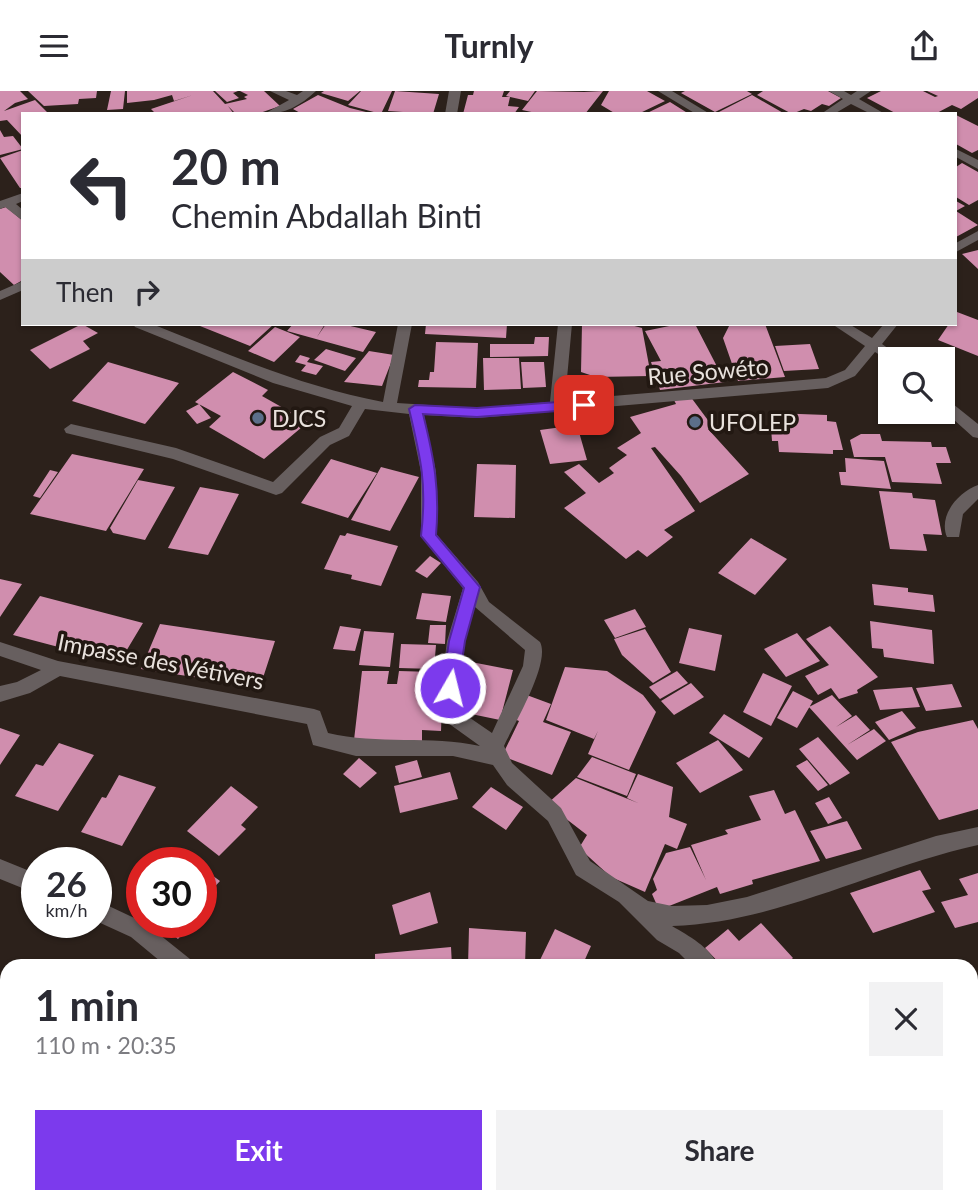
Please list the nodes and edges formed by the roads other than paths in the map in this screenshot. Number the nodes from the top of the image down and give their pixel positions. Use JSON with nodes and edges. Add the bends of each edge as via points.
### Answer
{"nodes":[{"id":1,"x":276,"y":91,"type":"edge"},
{"id":2,"x":310,"y":91,"type":"edge"},
{"id":3,"x":455,"y":91,"type":"edge"},
{"id":4,"x":666,"y":91,"type":"edge"},
{"id":5,"x":835,"y":91,"type":"edge"},
{"id":6,"x":864,"y":91,"type":"edge"},
{"id":7,"x":852,"y":99,"type":"junction"},
{"id":8,"x":298,"y":100,"type":"junction"},
{"id":9,"x":273,"y":112,"type":"edge"},
{"id":10,"x":452,"y":112,"type":"edge"},
{"id":11,"x":702,"y":112,"type":"edge"},
{"id":12,"x":829,"y":112,"type":"edge"},
{"id":13,"x":876,"y":112,"type":"edge"},
{"id":14,"x":957,"y":154,"type":"edge"},
{"id":15,"x":978,"y":165,"type":"edge"},
{"id":16,"x":21,"y":198,"type":"edge"},
{"id":17,"x":3,"y":204,"type":"edge"},
{"id":18,"x":21,"y":216,"type":"edge"},
{"id":19,"x":978,"y":235,"type":"edge"},
{"id":20,"x":957,"y":248,"type":"edge"},
{"id":21,"x":21,"y":286,"type":"edge"},
{"id":22,"x":0,"y":296,"type":"edge"},
{"id":23,"x":145,"y":326,"type":"edge"},
{"id":24,"x":174,"y":326,"type":"edge"},
{"id":25,"x":405,"y":326,"type":"edge"},
{"id":26,"x":565,"y":326,"type":"edge"},
{"id":27,"x":842,"y":326,"type":"edge"},
{"id":28,"x":889,"y":326,"type":"edge"},
{"id":29,"x":165,"y":335,"type":"junction"},
{"id":30,"x":875,"y":345,"type":"junction"},
{"id":31,"x":878,"y":347,"type":"edge"},
{"id":32,"x":361,"y":403,"type":"junction"},
{"id":33,"x":557,"y":407,"type":"junction"},
{"id":34,"x":389,"y":408,"type":"junction"},
{"id":35,"x":415,"y":409,"type":"junction"},
{"id":36,"x":955,"y":412,"type":"edge"},
{"id":37,"x":71,"y":429,"type":"dead end"},
{"id":38,"x":978,"y":433,"type":"edge"},
{"id":39,"x":978,"y":491,"type":"edge"},
{"id":40,"x":953,"y":533,"type":"dead end"},
{"id":41,"x":472,"y":587,"type":"junction"},
{"id":42,"x":0,"y":649,"type":"edge"},
{"id":43,"x":58,"y":668,"type":"junction"},
{"id":44,"x":0,"y":694,"type":"edge"},
{"id":45,"x":496,"y":752,"type":"junction"},
{"id":46,"x":978,"y":836,"type":"edge"},
{"id":47,"x":0,"y":869,"type":"edge"},
{"id":48,"x":21,"y":878,"type":"edge"},
{"id":49,"x":643,"y":910,"type":"junction"},
{"id":50,"x":112,"y":918,"type":"edge"},
{"id":51,"x":174,"y":959,"type":"edge"},
{"id":52,"x":700,"y":959,"type":"edge"}],
"edges":[{"from":1,"to":8,"type":"street"},
{"from":2,"to":8,"type":"street"},
{"from":3,"to":10,"type":"street"},
{"from":4,"to":11,"type":"street"},
{"from":5,"to":7,"type":"street"},
{"from":6,"to":7,"type":"street"},
{"from":7,"to":12,"type":"street"},
{"from":7,"to":13,"type":"street"},
{"from":8,"to":9,"type":"street"},
{"from":14,"to":15,"type":"street"},
{"from":16,"to":17,"type":"street"},
{"from":17,"to":18,"type":"street"},
{"from":19,"to":20,"type":"street"},
{"from":21,"to":22,"type":"street"},
{"from":23,"to":29,"type":"street","name":"Rue Sowéto"},
{"from":24,"to":29,"type":"street"},
{"from":25,"to":34,"type":"street"},
{"from":26,"to":33,"type":"street"},
{"from":27,"to":30,"type":"street"},
{"from":28,"to":30,"type":"street","name":"Rue Sowéto"},
{"from":29,"to":32,"type":"street","name":"Rue Sowéto","via":[[278,380]]},
{"from":30,"to":31,"type":"street"},
{"from":30,"to":33,"type":"street","name":"Rue Sowéto","via":[[850,373],[828,383]]},
{"from":32,"to":34,"type":"street","name":"Rue Sowéto"},
{"from":32,"to":37,"type":"street","via":[[344,432],[325,441],[276,489],[176,454]]},
{"from":33,"to":35,"type":"street","name":"Rue Sowéto","via":[[477,413]]},
{"from":34,"to":35,"type":"street","name":"Rue Sowéto"},
{"from":35,"to":41,"type":"street","via":[[429,466],[429,536]]},
{"from":36,"to":38,"type":"street"},
{"from":39,"to":40,"type":"street","via":[[961,502],[954,514]]},
{"from":41,"to":45,"type":"street","via":[[457,641],[446,712]]},
{"from":41,"to":45,"type":"street","via":[[483,607],[534,647],[532,666]]},
{"from":42,"to":43,"type":"street","name":"Impasse des Vétivers"},
{"from":43,"to":44,"type":"street","via":[[19,690]]},
{"from":43,"to":45,"type":"street","name":"Impasse des Vétivers","via":[[314,717],[320,739],[356,748]]},
{"from":45,"to":49,"type":"street","via":[[510,775],[562,824],[570,849],[583,868],[621,890]]},
{"from":46,"to":49,"type":"street","via":[[731,909],[682,917]]},
{"from":47,"to":48,"type":"street"},
{"from":49,"to":52,"type":"street","via":[[664,933]]},
{"from":50,"to":51,"type":"street","via":[[138,930]]}]}
